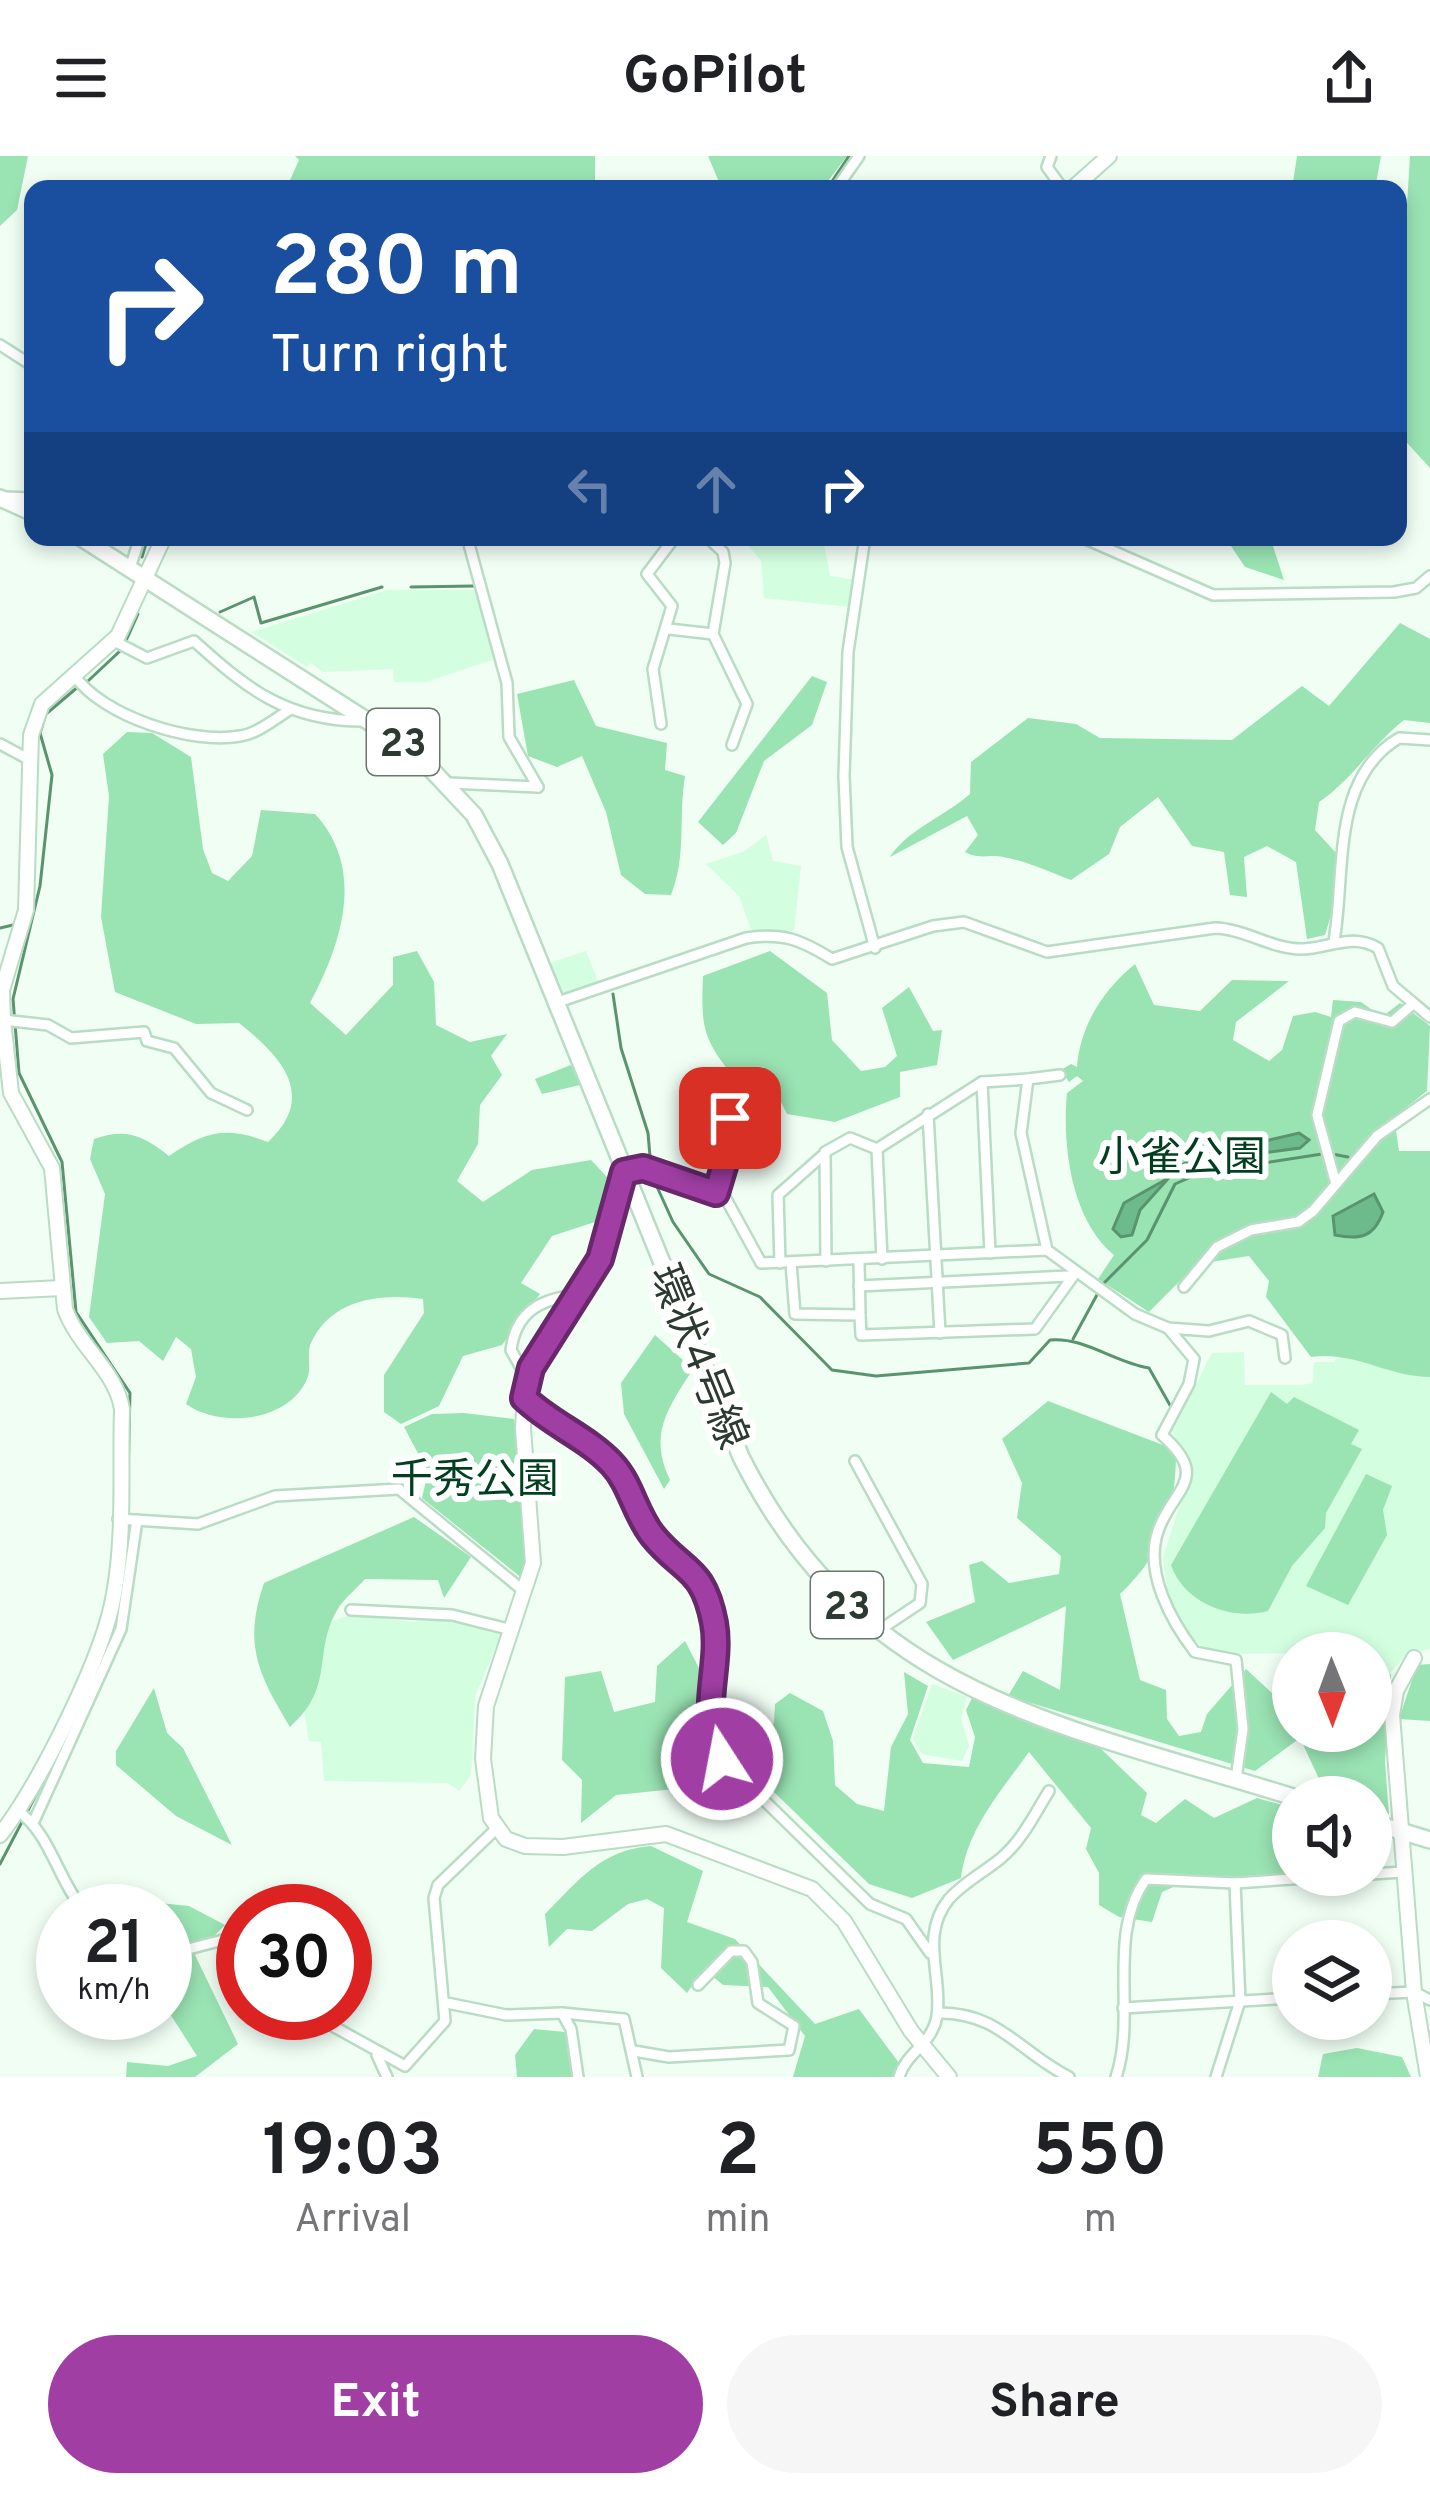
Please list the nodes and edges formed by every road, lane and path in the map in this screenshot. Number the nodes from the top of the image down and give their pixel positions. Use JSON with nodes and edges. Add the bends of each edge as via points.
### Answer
{"nodes":[{"id":1,"x":1108,"y":156,"type":"edge"},
{"id":2,"x":1079,"y":180,"type":"edge"},
{"id":3,"x":94,"y":546,"type":"edge"},
{"id":4,"x":139,"y":546,"type":"edge"},
{"id":5,"x":157,"y":546,"type":"edge"},
{"id":6,"x":469,"y":546,"type":"edge"},
{"id":7,"x":668,"y":546,"type":"edge"},
{"id":8,"x":716,"y":546,"type":"edge"},
{"id":9,"x":864,"y":546,"type":"edge"},
{"id":10,"x":1101,"y":546,"type":"edge"},
{"id":11,"x":137,"y":573,"type":"junction"},
{"id":12,"x":1430,"y":577,"type":"edge"},
{"id":13,"x":669,"y":629,"type":"junction"},
{"id":14,"x":713,"y":634,"type":"junction"},
{"id":15,"x":120,"y":645,"type":"junction"},
{"id":16,"x":79,"y":682,"type":"junction"},
{"id":17,"x":291,"y":709,"type":"junction"},
{"id":18,"x":374,"y":721,"type":"junction"},
{"id":19,"x":661,"y":724,"type":"dead end"},
{"id":20,"x":1430,"y":740,"type":"edge"},
{"id":21,"x":0,"y":744,"type":"edge"},
{"id":22,"x":732,"y":745,"type":"dead end"},
{"id":23,"x":30,"y":760,"type":"junction"},
{"id":24,"x":449,"y":783,"type":"junction"},
{"id":25,"x":1334,"y":941,"type":"junction"},
{"id":26,"x":875,"y":948,"type":"junction"},
{"id":27,"x":4,"y":970,"type":"edge"},
{"id":28,"x":555,"y":1003,"type":"junction"},
{"id":29,"x":1412,"y":1004,"type":"junction"},
{"id":30,"x":1430,"y":1018,"type":"edge"},
{"id":31,"x":10,"y":1020,"type":"edge"},
{"id":32,"x":1060,"y":1075,"type":"dead end"},
{"id":33,"x":1028,"y":1078,"type":"junction"},
{"id":34,"x":982,"y":1082,"type":"junction"},
{"id":35,"x":1430,"y":1099,"type":"edge"},
{"id":36,"x":248,"y":1110,"type":"dead end"},
{"id":37,"x":729,"y":1112,"type":"dead end"},
{"id":38,"x":928,"y":1114,"type":"junction"},
{"id":39,"x":877,"y":1149,"type":"junction"},
{"id":40,"x":823,"y":1155,"type":"junction"},
{"id":41,"x":624,"y":1172,"type":"junction"},
{"id":42,"x":1336,"y":1184,"type":"junction"},
{"id":43,"x":716,"y":1193,"type":"junction"},
{"id":44,"x":1046,"y":1250,"type":"junction"},
{"id":45,"x":990,"y":1253,"type":"junction"},
{"id":46,"x":936,"y":1256,"type":"junction"},
{"id":47,"x":882,"y":1258,"type":"junction"},
{"id":48,"x":859,"y":1260,"type":"junction"},
{"id":49,"x":826,"y":1262,"type":"junction"},
{"id":50,"x":785,"y":1263,"type":"junction"},
{"id":51,"x":1072,"y":1274,"type":"junction"},
{"id":52,"x":937,"y":1282,"type":"junction"},
{"id":53,"x":860,"y":1286,"type":"junction"},
{"id":54,"x":1184,"y":1287,"type":"dead end"},
{"id":55,"x":62,"y":1288,"type":"junction"},
{"id":56,"x":0,"y":1291,"type":"edge"},
{"id":57,"x":577,"y":1295,"type":"junction"},
{"id":58,"x":860,"y":1315,"type":"junction"},
{"id":59,"x":1168,"y":1328,"type":"junction"},
{"id":60,"x":940,"y":1333,"type":"junction"},
{"id":61,"x":1285,"y":1358,"type":"dead end"},
{"id":62,"x":526,"y":1377,"type":"junction"},
{"id":63,"x":524,"y":1398,"type":"junction"},
{"id":64,"x":855,"y":1461,"type":"dead end"},
{"id":65,"x":118,"y":1519,"type":"junction"},
{"id":66,"x":137,"y":1520,"type":"junction"},
{"id":67,"x":525,"y":1592,"type":"junction"},
{"id":68,"x":351,"y":1610,"type":"dead end"},
{"id":69,"x":512,"y":1630,"type":"junction"},
{"id":70,"x":876,"y":1631,"type":"junction"},
{"id":71,"x":1422,"y":1657,"type":"edge"},
{"id":72,"x":1236,"y":1779,"type":"junction"},
{"id":73,"x":1272,"y":1790,"type":"edge"},
{"id":74,"x":1049,"y":1791,"type":"dead end"},
{"id":75,"x":0,"y":1801,"type":"edge"},
{"id":76,"x":18,"y":1821,"type":"edge"},
{"id":77,"x":497,"y":1828,"type":"junction"},
{"id":78,"x":1392,"y":1829,"type":"edge"},
{"id":79,"x":1399,"y":1831,"type":"junction"},
{"id":80,"x":1430,"y":1840,"type":"edge"},
{"id":81,"x":1403,"y":1871,"type":"junction"},
{"id":82,"x":1392,"y":1872,"type":"edge"},
{"id":83,"x":1272,"y":1880,"type":"edge"},
{"id":84,"x":1235,"y":1883,"type":"junction"},
{"id":85,"x":61,"y":1884,"type":"edge"},
{"id":86,"x":931,"y":1953,"type":"junction"},
{"id":87,"x":698,"y":1985,"type":"dead end"},
{"id":88,"x":1414,"y":1992,"type":"junction"},
{"id":89,"x":1392,"y":1993,"type":"edge"},
{"id":90,"x":1272,"y":1999,"type":"edge"},
{"id":91,"x":1430,"y":2000,"type":"edge"},
{"id":92,"x":1240,"y":2001,"type":"junction"},
{"id":93,"x":447,"y":2003,"type":"junction"},
{"id":94,"x":1123,"y":2008,"type":"junction"},
{"id":95,"x":562,"y":2013,"type":"junction"},
{"id":96,"x":938,"y":2013,"type":"junction"},
{"id":97,"x":354,"y":2040,"type":"edge"},
{"id":98,"x":923,"y":2048,"type":"junction"},
{"id":99,"x":634,"y":2051,"type":"junction"},
{"id":100,"x":376,"y":2053,"type":"junction"},
{"id":101,"x":387,"y":2077,"type":"edge"},
{"id":102,"x":578,"y":2077,"type":"edge"},
{"id":103,"x":637,"y":2077,"type":"edge"},
{"id":104,"x":899,"y":2077,"type":"edge"},
{"id":105,"x":950,"y":2077,"type":"edge"},
{"id":106,"x":1069,"y":2077,"type":"edge"},
{"id":107,"x":1116,"y":2077,"type":"edge"},
{"id":108,"x":1216,"y":2077,"type":"edge"},
{"id":109,"x":1428,"y":2077,"type":"edge"}],
"edges":[{"from":1,"to":2,"type":"street"},
{"from":3,"to":11,"type":"main road","name":"環状4号線","number":"23"},
{"from":4,"to":11,"type":"street"},
{"from":5,"to":11,"type":"street"},
{"from":6,"to":24,"type":"street","via":[[507,683],[509,737],[538,787]]},
{"from":7,"to":13,"type":"street","via":[[647,574],[673,605]]},
{"from":8,"to":14,"type":"street","via":[[725,563]]},
{"from":9,"to":26,"type":"street","via":[[848,652],[844,776],[847,847]]},
{"from":10,"to":12,"type":"street","via":[[1213,595],[1394,592]]},
{"from":11,"to":15,"type":"street"},
{"from":11,"to":18,"type":"main road","name":"環状4号線","number":"23"},
{"from":13,"to":14,"type":"street"},
{"from":13,"to":19,"type":"street","via":[[653,669]]},
{"from":14,"to":22,"type":"street","via":[[747,704]]},
{"from":15,"to":16,"type":"street"},
{"from":15,"to":17,"type":"street","via":[[147,658],[194,641],[242,687]]},
{"from":16,"to":17,"type":"street","via":[[136,721],[215,736],[244,736]]},
{"from":16,"to":23,"type":"street","via":[[42,704]]},
{"from":17,"to":18,"type":"street"},
{"from":18,"to":24,"type":"main road","name":"環状4号線","number":"23"},
{"from":20,"to":25,"type":"street","via":[[1400,738],[1364,771],[1347,814]]},
{"from":21,"to":23,"type":"street"},
{"from":23,"to":27,"type":"street","via":[[26,910]]},
{"from":24,"to":28,"type":"main road","name":"環状4号線","number":"23","via":[[500,864]]},
{"from":25,"to":26,"type":"street","via":[[1301,949],[1215,928],[1047,952],[964,922]]},
{"from":25,"to":29,"type":"street","via":[[1378,949],[1393,986]]},
{"from":26,"to":28,"type":"street","via":[[832,959],[794,937],[746,938]]},
{"from":27,"to":31,"type":"street"},
{"from":28,"to":41,"type":"main road","name":"環状4号線","number":"23"},
{"from":29,"to":30,"type":"street"},
{"from":29,"to":42,"type":"street","via":[[1393,1022],[1355,1012],[1340,1021],[1318,1107]]},
{"from":31,"to":36,"type":"street","via":[[48,1024],[71,1038],[144,1032],[147,1041],[175,1048],[211,1093]]},
{"from":31,"to":55,"type":"street","via":[[11,1093],[52,1168]]},
{"from":32,"to":33,"type":"street"},
{"from":33,"to":34,"type":"street"},
{"from":33,"to":44,"type":"street","via":[[1021,1133]]},
{"from":34,"to":38,"type":"street"},
{"from":34,"to":45,"type":"street"},
{"from":35,"to":42,"type":"street","via":[[1377,1136]]},
{"from":37,"to":43,"type":"street","via":[[732,1140]]},
{"from":38,"to":39,"type":"street"},
{"from":38,"to":46,"type":"street"},
{"from":39,"to":40,"type":"street","via":[[850,1138]]},
{"from":39,"to":47,"type":"street"},
{"from":40,"to":49,"type":"street"},
{"from":40,"to":50,"type":"street","via":[[778,1195]]},
{"from":41,"to":43,"type":"street","via":[[647,1170]]},
{"from":41,"to":57,"type":"street","via":[[606,1245]]},
{"from":41,"to":70,"type":"main road","name":"環状4号線","number":"23","via":[[754,1484],[804,1560]]},
{"from":42,"to":54,"type":"street","via":[[1298,1222],[1251,1230],[1217,1247]]},
{"from":43,"to":50,"type":"street","via":[[727,1199],[754,1257]]},
{"from":44,"to":45,"type":"street"},
{"from":44,"to":51,"type":"street"},
{"from":45,"to":46,"type":"street"},
{"from":46,"to":47,"type":"street"},
{"from":46,"to":52,"type":"street"},
{"from":47,"to":48,"type":"street"},
{"from":48,"to":49,"type":"street"},
{"from":48,"to":53,"type":"street"},
{"from":49,"to":50,"type":"street"},
{"from":50,"to":58,"type":"street","via":[[800,1318]]},
{"from":51,"to":52,"type":"street"},
{"from":51,"to":59,"type":"street"},
{"from":51,"to":60,"type":"street","via":[[1036,1329]]},
{"from":52,"to":53,"type":"street"},
{"from":52,"to":60,"type":"street"},
{"from":53,"to":58,"type":"street"},
{"from":55,"to":56,"type":"street"},
{"from":55,"to":65,"type":"street","via":[[72,1329],[130,1405]]},
{"from":57,"to":62,"type":"street"},
{"from":57,"to":62,"type":"street","via":[[538,1302],[520,1322],[511,1350]]},
{"from":58,"to":60,"type":"street","via":[[862,1335]]},
{"from":59,"to":61,"type":"street","via":[[1261,1323],[1282,1335]]},
{"from":59,"to":72,"type":"street","via":[[1189,1348],[1195,1370],[1162,1435],[1186,1474],[1158,1530],[1156,1563],[1164,1602],[1195,1652],[1236,1660],[1243,1729]]},
{"from":62,"to":63,"type":"street"},
{"from":63,"to":67,"type":"street","via":[[535,1540]]},
{"from":63,"to":86,"type":"street","via":[[610,1461],[652,1535],[692,1567],[708,1596],[716,1630],[715,1748],[722,1759],[856,1892],[906,1919]]},
{"from":64,"to":70,"type":"street","via":[[922,1584],[920,1603]]},
{"from":65,"to":66,"type":"street"},
{"from":65,"to":76,"type":"street","via":[[109,1615]]},
{"from":66,"to":67,"type":"street","via":[[199,1524],[275,1496],[399,1489]]},
{"from":66,"to":76,"type":"street","via":[[122,1629]]},
{"from":67,"to":69,"type":"street"},
{"from":68,"to":69,"type":"street","via":[[452,1615]]},
{"from":69,"to":77,"type":"street","via":[[483,1728]]},
{"from":70,"to":72,"type":"main road","name":"環状4号線","number":"23","via":[[951,1682],[1005,1706]]},
{"from":71,"to":79,"type":"street","via":[[1393,1702]]},
{"from":72,"to":73,"type":"main road","name":"環状4号線","number":"23"},
{"from":74,"to":86,"type":"street","via":[[1017,1842],[950,1899]]},
{"from":75,"to":76,"type":"street"},
{"from":76,"to":85,"type":"street"},
{"from":77,"to":93,"type":"street","via":[[434,1898]]},
{"from":77,"to":98,"type":"street","via":[[525,1846],[666,1834],[812,1888],[844,1921]]},
{"from":78,"to":79,"type":"main road"},
{"from":79,"to":80,"type":"main road"},
{"from":79,"to":81,"type":"street"},
{"from":81,"to":82,"type":"street"},
{"from":81,"to":88,"type":"street"},
{"from":83,"to":84,"type":"street"},
{"from":84,"to":92,"type":"street"},
{"from":84,"to":94,"type":"street","via":[[1146,1879],[1128,1927]]},
{"from":86,"to":96,"type":"street"},
{"from":87,"to":99,"type":"street","via":[[731,1951],[744,1951],[758,2003],[794,2026],[789,2050],[669,2057]]},
{"from":88,"to":89,"type":"street"},
{"from":88,"to":91,"type":"street"},
{"from":88,"to":109,"type":"street"},
{"from":90,"to":92,"type":"street"},
{"from":92,"to":94,"type":"street"},
{"from":92,"to":108,"type":"street"},
{"from":93,"to":95,"type":"street","via":[[506,2015]]},
{"from":93,"to":100,"type":"street","via":[[441,2030],[415,2061],[400,2065]]},
{"from":94,"to":107,"type":"street"},
{"from":95,"to":99,"type":"street","via":[[624,2019]]},
{"from":95,"to":102,"type":"street"},
{"from":96,"to":98,"type":"street"},
{"from":96,"to":106,"type":"street","via":[[1003,2026],[1026,2054]]},
{"from":97,"to":100,"type":"street"},
{"from":98,"to":104,"type":"street"},
{"from":98,"to":105,"type":"street"},
{"from":99,"to":103,"type":"street"},
{"from":100,"to":101,"type":"street"}]}
